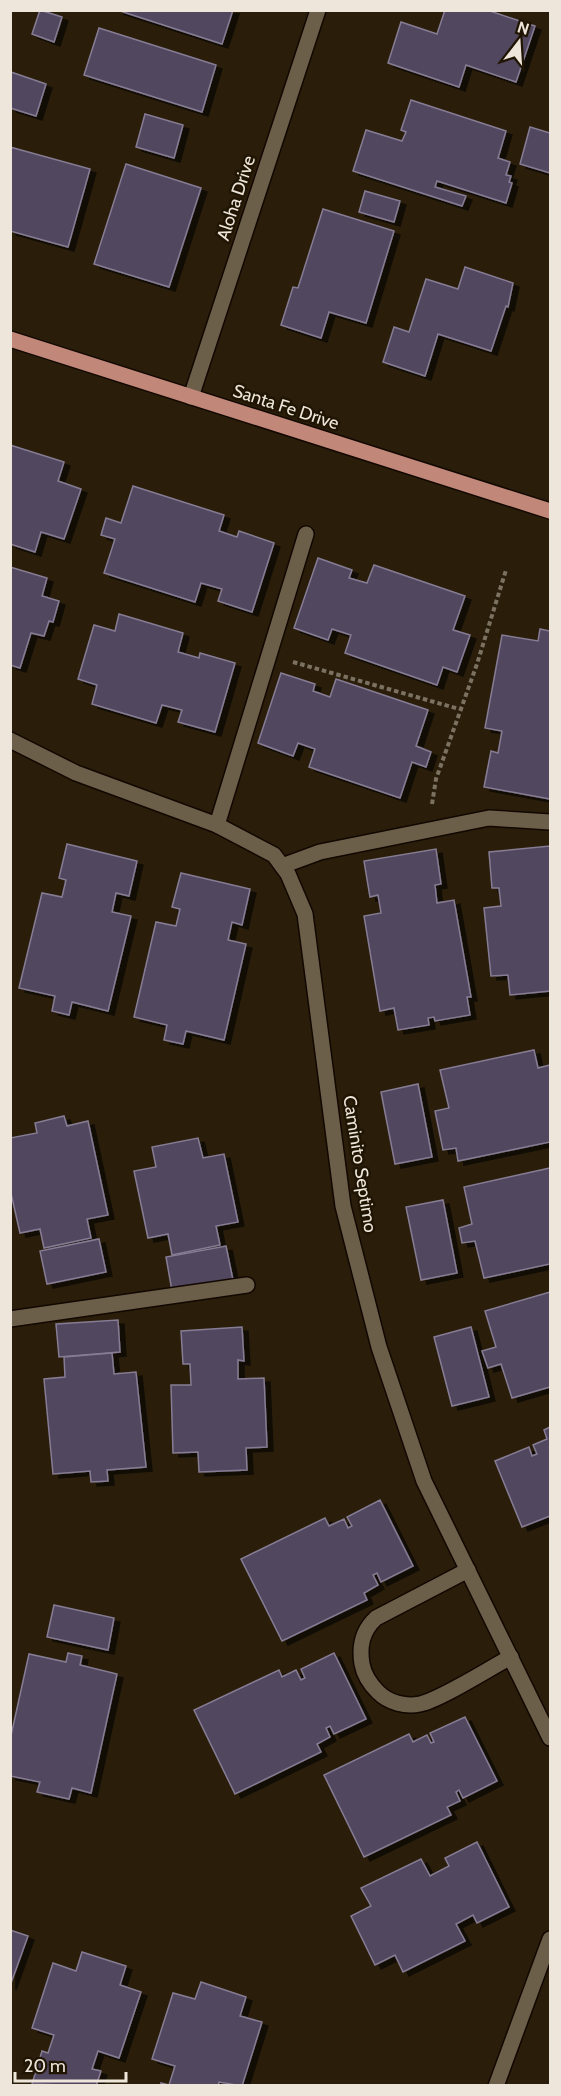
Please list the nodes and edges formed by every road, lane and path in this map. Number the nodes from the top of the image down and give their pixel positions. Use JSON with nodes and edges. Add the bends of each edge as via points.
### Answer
{"nodes":[{"id":1,"x":318,"y":10,"type":"edge"},
{"id":2,"x":10,"y":339,"type":"edge"},
{"id":3,"x":191,"y":397,"type":"junction"},
{"id":4,"x":550,"y":511,"type":"edge"},
{"id":5,"x":306,"y":534,"type":"dead end"},
{"id":6,"x":506,"y":570,"type":"dead end"},
{"id":7,"x":269,"y":656,"type":"junction"},
{"id":8,"x":459,"y":709,"type":"junction"},
{"id":9,"x":10,"y":740,"type":"edge"},
{"id":10,"x":550,"y":822,"type":"edge"},
{"id":11,"x":217,"y":825,"type":"junction"},
{"id":12,"x":429,"y":830,"type":"junction"},
{"id":13,"x":282,"y":866,"type":"junction"},
{"id":14,"x":248,"y":1286,"type":"dead end"},
{"id":15,"x":10,"y":1320,"type":"edge"},
{"id":16,"x":468,"y":1570,"type":"junction"},
{"id":17,"x":511,"y":1657,"type":"junction"},
{"id":18,"x":550,"y":1738,"type":"edge"},
{"id":19,"x":550,"y":1939,"type":"edge"},
{"id":20,"x":496,"y":2085,"type":"edge"}],
"edges":[{"from":1,"to":3,"type":"street","name":"Aloha Drive"},
{"from":2,"to":3,"type":"main road","name":"Santa Fe Drive"},
{"from":3,"to":4,"type":"main road","name":"Santa Fe Drive"},
{"from":5,"to":7,"type":"street"},
{"from":6,"to":8,"type":"path"},
{"from":7,"to":8,"type":"path"},
{"from":7,"to":11,"type":"street"},
{"from":8,"to":12,"type":"path","via":[[436,779]]},
{"from":9,"to":11,"type":"street","name":"Caminito Septimo","via":[[76,773]]},
{"from":10,"to":12,"type":"street","via":[[489,818]]},
{"from":11,"to":13,"type":"street","name":"Caminito Septimo","via":[[274,855]]},
{"from":12,"to":13,"type":"street","via":[[320,852]]},
{"from":13,"to":16,"type":"street","name":"Caminito Septimo","via":[[305,914],[344,1206],[379,1347],[424,1481]]},
{"from":14,"to":15,"type":"street"},
{"from":16,"to":17,"type":"street","name":"Caminito Septimo"},
{"from":16,"to":17,"type":"street","via":[[366,1627],[361,1657],[370,1684],[396,1703],[423,1703]]},
{"from":17,"to":18,"type":"street","name":"Caminito Septimo"},
{"from":19,"to":20,"type":"street"}]}
